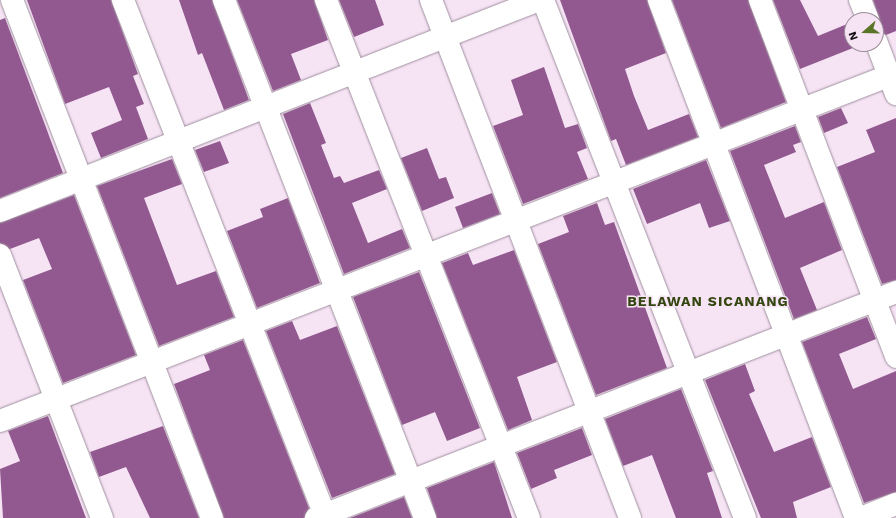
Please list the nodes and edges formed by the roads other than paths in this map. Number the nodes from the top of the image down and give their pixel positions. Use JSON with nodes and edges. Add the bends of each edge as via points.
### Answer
{"nodes":[{"id":1,"x":123,"y":0,"type":"edge"},
{"id":2,"x":224,"y":0,"type":"edge"},
{"id":3,"x":326,"y":0,"type":"edge"},
{"id":4,"x":431,"y":0,"type":"edge"},
{"id":5,"x":539,"y":0,"type":"edge"},
{"id":6,"x":543,"y":0,"type":"edge"},
{"id":7,"x":659,"y":0,"type":"edge"},
{"id":8,"x":760,"y":0,"type":"edge"},
{"id":9,"x":860,"y":0,"type":"edge"},
{"id":10,"x":9,"y":5,"type":"edge"},
{"id":11,"x":865,"y":12,"type":"edge"},
{"id":12,"x":446,"y":38,"type":"junction"},
{"id":13,"x":881,"y":52,"type":"edge"},
{"id":14,"x":355,"y":70,"type":"junction"},
{"id":15,"x":894,"y":81,"type":"edge"},
{"id":16,"x":265,"y":106,"type":"junction"},
{"id":17,"x":800,"y":110,"type":"junction"},
{"id":18,"x":180,"y":139,"type":"junction"},
{"id":19,"x":712,"y":144,"type":"junction"},
{"id":20,"x":83,"y":178,"type":"junction"},
{"id":21,"x":614,"y":182,"type":"junction"},
{"id":22,"x":0,"y":210,"type":"edge"},
{"id":23,"x":515,"y":221,"type":"junction"},
{"id":24,"x":0,"y":255,"type":"edge"},
{"id":25,"x":426,"y":256,"type":"junction"},
{"id":26,"x":337,"y":290,"type":"junction"},
{"id":27,"x":896,"y":292,"type":"edge"},
{"id":28,"x":874,"y":301,"type":"junction"},
{"id":29,"x":249,"y":324,"type":"junction"},
{"id":30,"x":785,"y":335,"type":"junction"},
{"id":31,"x":896,"y":357,"type":"edge"},
{"id":32,"x":152,"y":362,"type":"junction"},
{"id":33,"x":689,"y":372,"type":"junction"},
{"id":34,"x":56,"y":399,"type":"junction"},
{"id":35,"x":589,"y":411,"type":"junction"},
{"id":36,"x":0,"y":421,"type":"edge"},
{"id":37,"x":501,"y":446,"type":"junction"},
{"id":38,"x":411,"y":481,"type":"junction"},
{"id":39,"x":896,"y":504,"type":"edge"},
{"id":40,"x":322,"y":517,"type":"edge"},
{"id":41,"x":102,"y":518,"type":"edge"},
{"id":42,"x":212,"y":518,"type":"edge"},
{"id":43,"x":425,"y":518,"type":"edge"},
{"id":44,"x":530,"y":518,"type":"edge"},
{"id":45,"x":630,"y":518,"type":"edge"},
{"id":46,"x":745,"y":518,"type":"edge"},
{"id":47,"x":856,"y":518,"type":"edge"},
{"id":48,"x":861,"y":518,"type":"edge"}],
"edges":[{"from":1,"to":18,"type":"street"},
{"from":2,"to":16,"type":"street"},
{"from":3,"to":14,"type":"street"},
{"from":4,"to":12,"type":"street"},
{"from":5,"to":12,"type":"street"},
{"from":6,"to":21,"type":"street"},
{"from":7,"to":19,"type":"street"},
{"from":8,"to":17,"type":"street"},
{"from":9,"to":11,"type":"street"},
{"from":10,"to":20,"type":"street"},
{"from":12,"to":14,"type":"street"},
{"from":12,"to":23,"type":"street"},
{"from":13,"to":15,"type":"street"},
{"from":14,"to":16,"type":"street"},
{"from":14,"to":25,"type":"street"},
{"from":15,"to":17,"type":"street"},
{"from":16,"to":18,"type":"street"},
{"from":16,"to":26,"type":"street"},
{"from":17,"to":19,"type":"street"},
{"from":17,"to":28,"type":"street"},
{"from":18,"to":20,"type":"street"},
{"from":18,"to":29,"type":"street"},
{"from":19,"to":21,"type":"street"},
{"from":19,"to":30,"type":"street"},
{"from":20,"to":22,"type":"street"},
{"from":20,"to":32,"type":"street"},
{"from":21,"to":23,"type":"street"},
{"from":21,"to":33,"type":"street"},
{"from":23,"to":25,"type":"street"},
{"from":23,"to":35,"type":"street"},
{"from":24,"to":34,"type":"street"},
{"from":25,"to":26,"type":"street"},
{"from":25,"to":37,"type":"street"},
{"from":26,"to":29,"type":"street"},
{"from":26,"to":38,"type":"street"},
{"from":27,"to":28,"type":"street"},
{"from":28,"to":30,"type":"street"},
{"from":28,"to":31,"type":"street"},
{"from":29,"to":32,"type":"street"},
{"from":29,"to":40,"type":"street"},
{"from":30,"to":33,"type":"street"},
{"from":30,"to":47,"type":"street"},
{"from":32,"to":34,"type":"street"},
{"from":32,"to":42,"type":"street"},
{"from":33,"to":35,"type":"street"},
{"from":33,"to":46,"type":"street"},
{"from":34,"to":36,"type":"street"},
{"from":34,"to":41,"type":"street"},
{"from":35,"to":37,"type":"street"},
{"from":35,"to":45,"type":"street"},
{"from":37,"to":38,"type":"street"},
{"from":37,"to":44,"type":"street"},
{"from":38,"to":40,"type":"street"},
{"from":38,"to":43,"type":"street"},
{"from":39,"to":48,"type":"street"}]}
